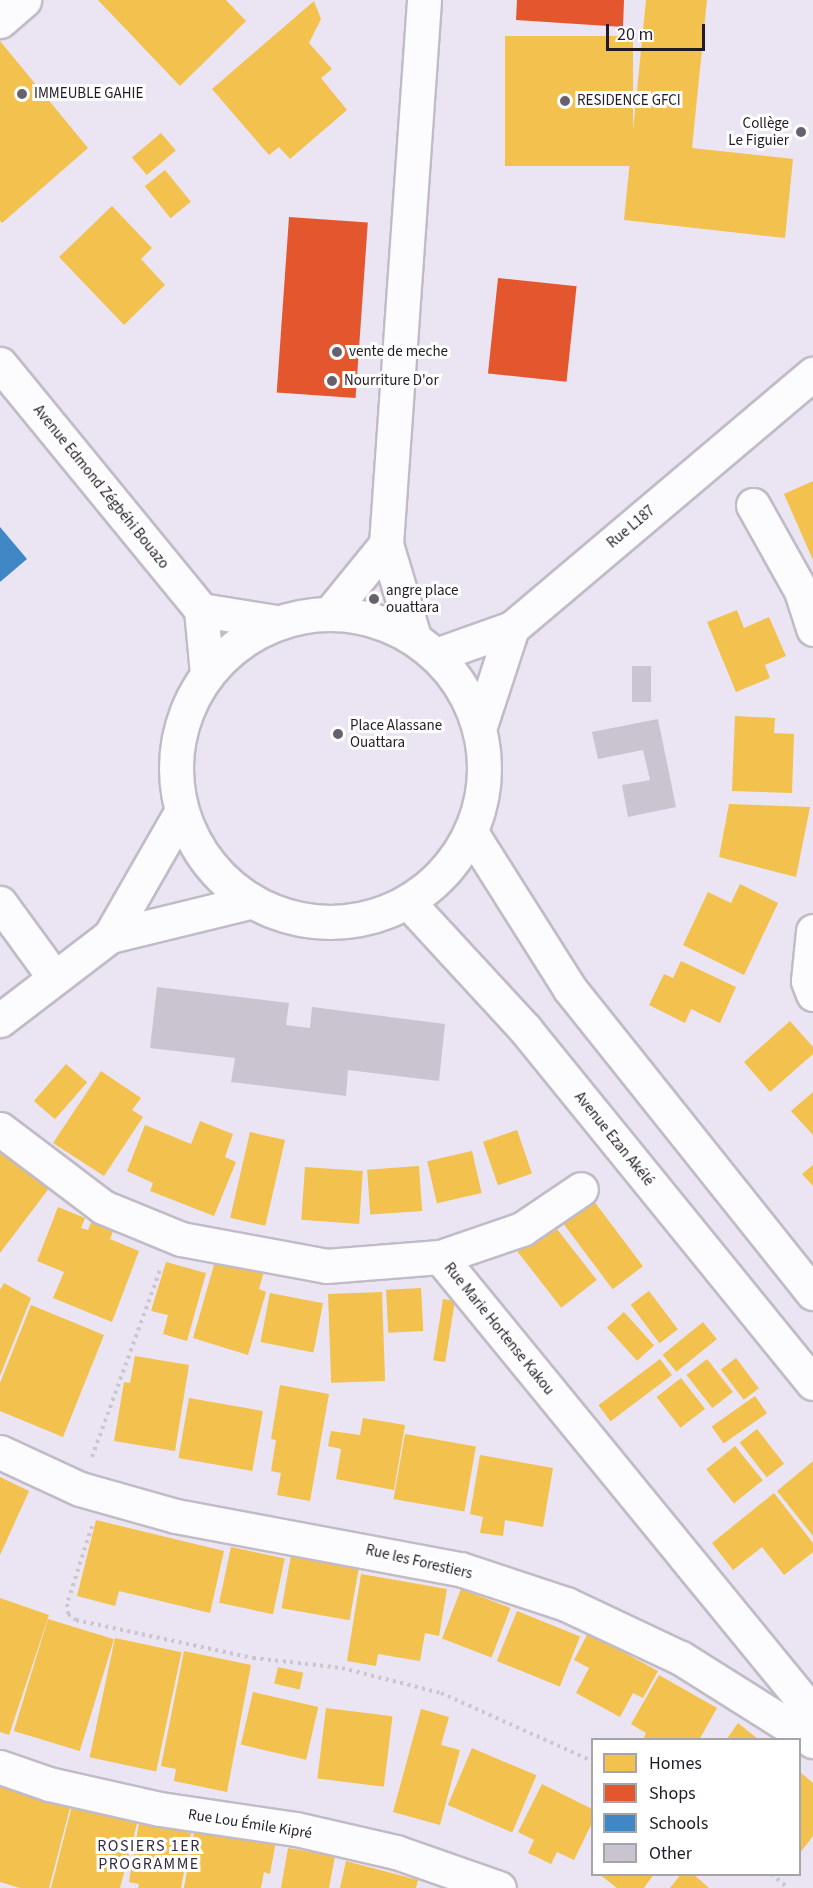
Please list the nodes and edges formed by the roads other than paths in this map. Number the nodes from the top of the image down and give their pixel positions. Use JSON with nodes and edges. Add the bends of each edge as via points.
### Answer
{"nodes":[{"id":1,"x":24,"y":0,"type":"edge"},
{"id":2,"x":424,"y":0,"type":"edge"},
{"id":3,"x":0,"y":21,"type":"edge"},
{"id":4,"x":0,"y":364,"type":"edge"},
{"id":5,"x":813,"y":374,"type":"edge"},
{"id":6,"x":753,"y":505,"type":"dead end"},
{"id":7,"x":386,"y":544,"type":"junction"},
{"id":8,"x":201,"y":610,"type":"junction"},
{"id":9,"x":330,"y":613,"type":"junction"},
{"id":10,"x":276,"y":622,"type":"junction"},
{"id":11,"x":512,"y":628,"type":"junction"},
{"id":12,"x":813,"y":629,"type":"edge"},
{"id":13,"x":425,"y":646,"type":"junction"},
{"id":14,"x":207,"y":673,"type":"junction"},
{"id":15,"x":480,"y":726,"type":"junction"},
{"id":16,"x":181,"y":812,"type":"junction"},
{"id":17,"x":472,"y":834,"type":"junction"},
{"id":18,"x":250,"y":902,"type":"junction"},
{"id":19,"x":408,"y":902,"type":"junction"},
{"id":20,"x":0,"y":903,"type":"edge"},
{"id":21,"x":813,"y":931,"type":"edge"},
{"id":22,"x":110,"y":936,"type":"junction"},
{"id":23,"x":54,"y":977,"type":"junction"},
{"id":24,"x":813,"y":994,"type":"edge"},
{"id":25,"x":0,"y":1020,"type":"edge"},
{"id":26,"x":0,"y":1129,"type":"edge"},
{"id":27,"x":581,"y":1189,"type":"dead end"},
{"id":28,"x":440,"y":1257,"type":"junction"},
{"id":29,"x":813,"y":1293,"type":"edge"},
{"id":30,"x":813,"y":1383,"type":"edge"},
{"id":31,"x":0,"y":1452,"type":"edge"},
{"id":32,"x":813,"y":1713,"type":"edge"},
{"id":33,"x":813,"y":1741,"type":"edge"},
{"id":34,"x":0,"y":1767,"type":"edge"},
{"id":35,"x":499,"y":1888,"type":"edge"}],
"edges":[{"from":1,"to":3,"type":"street"},
{"from":2,"to":7,"type":"street"},
{"from":4,"to":8,"type":"street","name":"Avenue Edmond Zégbéhi Bouazo"},
{"from":5,"to":11,"type":"street","name":"Rue L187"},
{"from":6,"to":12,"type":"street","via":[[801,591]]},
{"from":7,"to":9,"type":"street"},
{"from":7,"to":13,"type":"street"},
{"from":8,"to":10,"type":"street"},
{"from":8,"to":14,"type":"street"},
{"from":9,"to":10,"type":"street"},
{"from":9,"to":13,"type":"street","via":[[373,619]]},
{"from":10,"to":14,"type":"street","via":[[238,643]]},
{"from":11,"to":13,"type":"street","name":"Rue L187"},
{"from":11,"to":15,"type":"street"},
{"from":13,"to":15,"type":"street","via":[[463,687]]},
{"from":14,"to":16,"type":"street","via":[[188,704],[178,739],[175,776]]},
{"from":15,"to":17,"type":"street","via":[[486,781]]},
{"from":16,"to":18,"type":"street","via":[[207,864]]},
{"from":16,"to":22,"type":"street"},
{"from":17,"to":19,"type":"street","via":[[448,872]]},
{"from":17,"to":29,"type":"street","via":[[570,989]]},
{"from":18,"to":19,"type":"street","via":[[309,924],[367,919]]},
{"from":18,"to":22,"type":"street"},
{"from":19,"to":30,"type":"street","name":"Avenue Ezan Akélé","via":[[525,1029]]},
{"from":20,"to":23,"type":"street"},
{"from":21,"to":24,"type":"street","via":[[808,981]]},
{"from":22,"to":23,"type":"street"},
{"from":23,"to":25,"type":"street"},
{"from":26,"to":28,"type":"street","name":"Rue Marie Hortense Kakou","via":[[103,1207],[173,1236],[249,1254],[326,1266]]},
{"from":27,"to":28,"type":"street","via":[[522,1229]]},
{"from":28,"to":32,"type":"street","name":"Rue Marie Hortense Kakou"},
{"from":31,"to":33,"type":"street","name":"Rue les Forestiers","via":[[91,1492],[176,1516],[460,1569],[566,1604],[681,1658]]},
{"from":34,"to":35,"type":"street","name":"Rue Lou Émile Kipré","via":[[49,1784],[160,1809],[296,1830],[396,1852]]}]}
